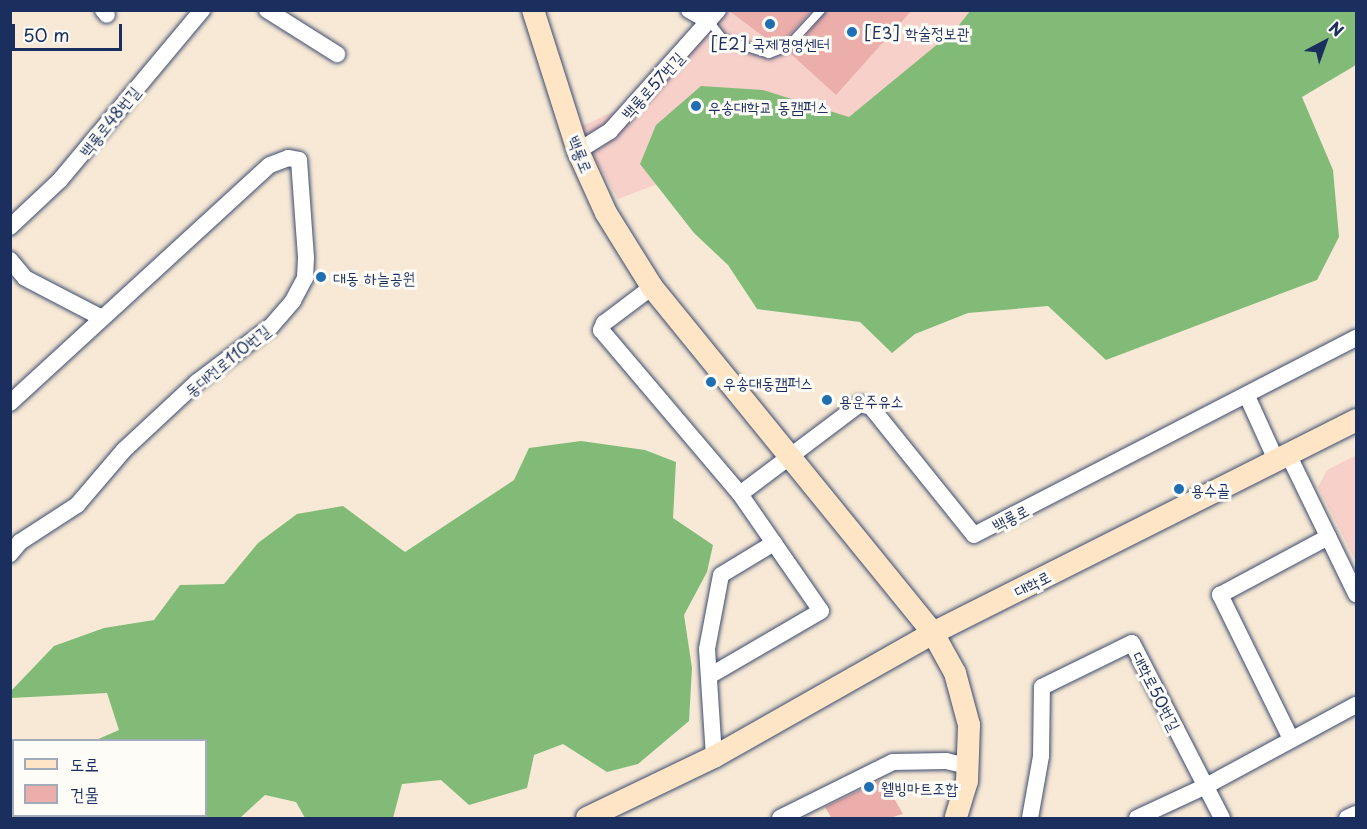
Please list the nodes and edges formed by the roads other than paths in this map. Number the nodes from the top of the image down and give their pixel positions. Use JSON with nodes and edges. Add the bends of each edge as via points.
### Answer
{"nodes":[{"id":1,"x":202,"y":10,"type":"edge"},
{"id":2,"x":267,"y":10,"type":"edge"},
{"id":3,"x":533,"y":10,"type":"edge"},
{"id":4,"x":689,"y":10,"type":"edge"},
{"id":5,"x":820,"y":10,"type":"edge"},
{"id":6,"x":714,"y":16,"type":"edge"},
{"id":7,"x":337,"y":54,"type":"dead end"},
{"id":8,"x":578,"y":151,"type":"junction"},
{"id":9,"x":10,"y":227,"type":"edge"},
{"id":10,"x":10,"y":260,"type":"edge"},
{"id":11,"x":652,"y":287,"type":"junction"},
{"id":12,"x":102,"y":318,"type":"junction"},
{"id":13,"x":1356,"y":338,"type":"edge"},
{"id":14,"x":1247,"y":396,"type":"junction"},
{"id":15,"x":10,"y":403,"type":"edge"},
{"id":16,"x":1356,"y":420,"type":"edge"},
{"id":17,"x":791,"y":456,"type":"junction"},
{"id":18,"x":1282,"y":457,"type":"junction"},
{"id":19,"x":740,"y":494,"type":"junction"},
{"id":20,"x":1328,"y":537,"type":"junction"},
{"id":21,"x":774,"y":543,"type":"junction"},
{"id":22,"x":10,"y":554,"type":"edge"},
{"id":23,"x":1356,"y":594,"type":"edge"},
{"id":24,"x":933,"y":633,"type":"junction"},
{"id":25,"x":711,"y":675,"type":"junction"},
{"id":26,"x":1356,"y":705,"type":"edge"},
{"id":27,"x":1291,"y":739,"type":"junction"},
{"id":28,"x":714,"y":757,"type":"junction"},
{"id":29,"x":967,"y":766,"type":"junction"},
{"id":30,"x":1206,"y":786,"type":"junction"},
{"id":31,"x":1356,"y":814,"type":"edge"},
{"id":32,"x":587,"y":819,"type":"edge"},
{"id":33,"x":780,"y":819,"type":"edge"},
{"id":34,"x":956,"y":819,"type":"edge"},
{"id":35,"x":1030,"y":819,"type":"edge"},
{"id":36,"x":1137,"y":819,"type":"edge"},
{"id":37,"x":1222,"y":819,"type":"edge"},
{"id":38,"x":1347,"y":819,"type":"edge"}],
"edges":[{"from":1,"to":9,"type":"street","name":"백룡로48번길","via":[[60,180]]},
{"from":2,"to":7,"type":"street"},
{"from":3,"to":8,"type":"main road","name":"백룡로"},
{"from":4,"to":6,"type":"street"},
{"from":5,"to":6,"type":"lane","via":[[787,47],[769,54],[724,40]]},
{"from":6,"to":8,"type":"street","name":"백룡로57번길","via":[[610,130]]},
{"from":8,"to":11,"type":"main road","name":"백룡로","via":[[606,213]]},
{"from":10,"to":12,"type":"street","via":[[25,278]]},
{"from":11,"to":17,"type":"main road","name":"백룡로"},
{"from":11,"to":19,"type":"street","via":[[604,323],[601,330]]},
{"from":12,"to":15,"type":"street","name":"동대전로110번길"},
{"from":12,"to":22,"type":"street","name":"동대전로110번길","via":[[270,165],[288,158],[299,160],[306,258],[304,278],[293,301],[270,327],[197,382],[124,450],[77,505],[20,542]]},
{"from":13,"to":14,"type":"street"},
{"from":14,"to":17,"type":"street","name":"백룡로","via":[[974,535],[871,407],[860,404]]},
{"from":14,"to":18,"type":"street"},
{"from":16,"to":18,"type":"main road","name":"대학로"},
{"from":17,"to":19,"type":"street"},
{"from":17,"to":24,"type":"main road","name":"백룡로"},
{"from":18,"to":20,"type":"street"},
{"from":18,"to":24,"type":"main road","name":"대학로"},
{"from":19,"to":21,"type":"street"},
{"from":20,"to":23,"type":"street"},
{"from":20,"to":27,"type":"street","via":[[1220,595]]},
{"from":21,"to":25,"type":"street","via":[[721,574],[707,649]]},
{"from":21,"to":25,"type":"street","via":[[821,611]]},
{"from":24,"to":28,"type":"main road","name":"대학로"},
{"from":24,"to":29,"type":"main road","name":"백룡로","via":[[955,673],[969,725]]},
{"from":25,"to":28,"type":"street"},
{"from":26,"to":27,"type":"street"},
{"from":27,"to":30,"type":"street"},
{"from":28,"to":32,"type":"main road","name":"대학로"},
{"from":29,"to":33,"type":"street","via":[[946,761],[893,762]]},
{"from":29,"to":34,"type":"main road","name":"백룡로"},
{"from":30,"to":35,"type":"street","name":"대학로50번길","via":[[1132,643],[1042,687],[1041,756]]},
{"from":30,"to":36,"type":"street"},
{"from":30,"to":37,"type":"street","name":"대학로50번길"},
{"from":31,"to":38,"type":"street"}]}
